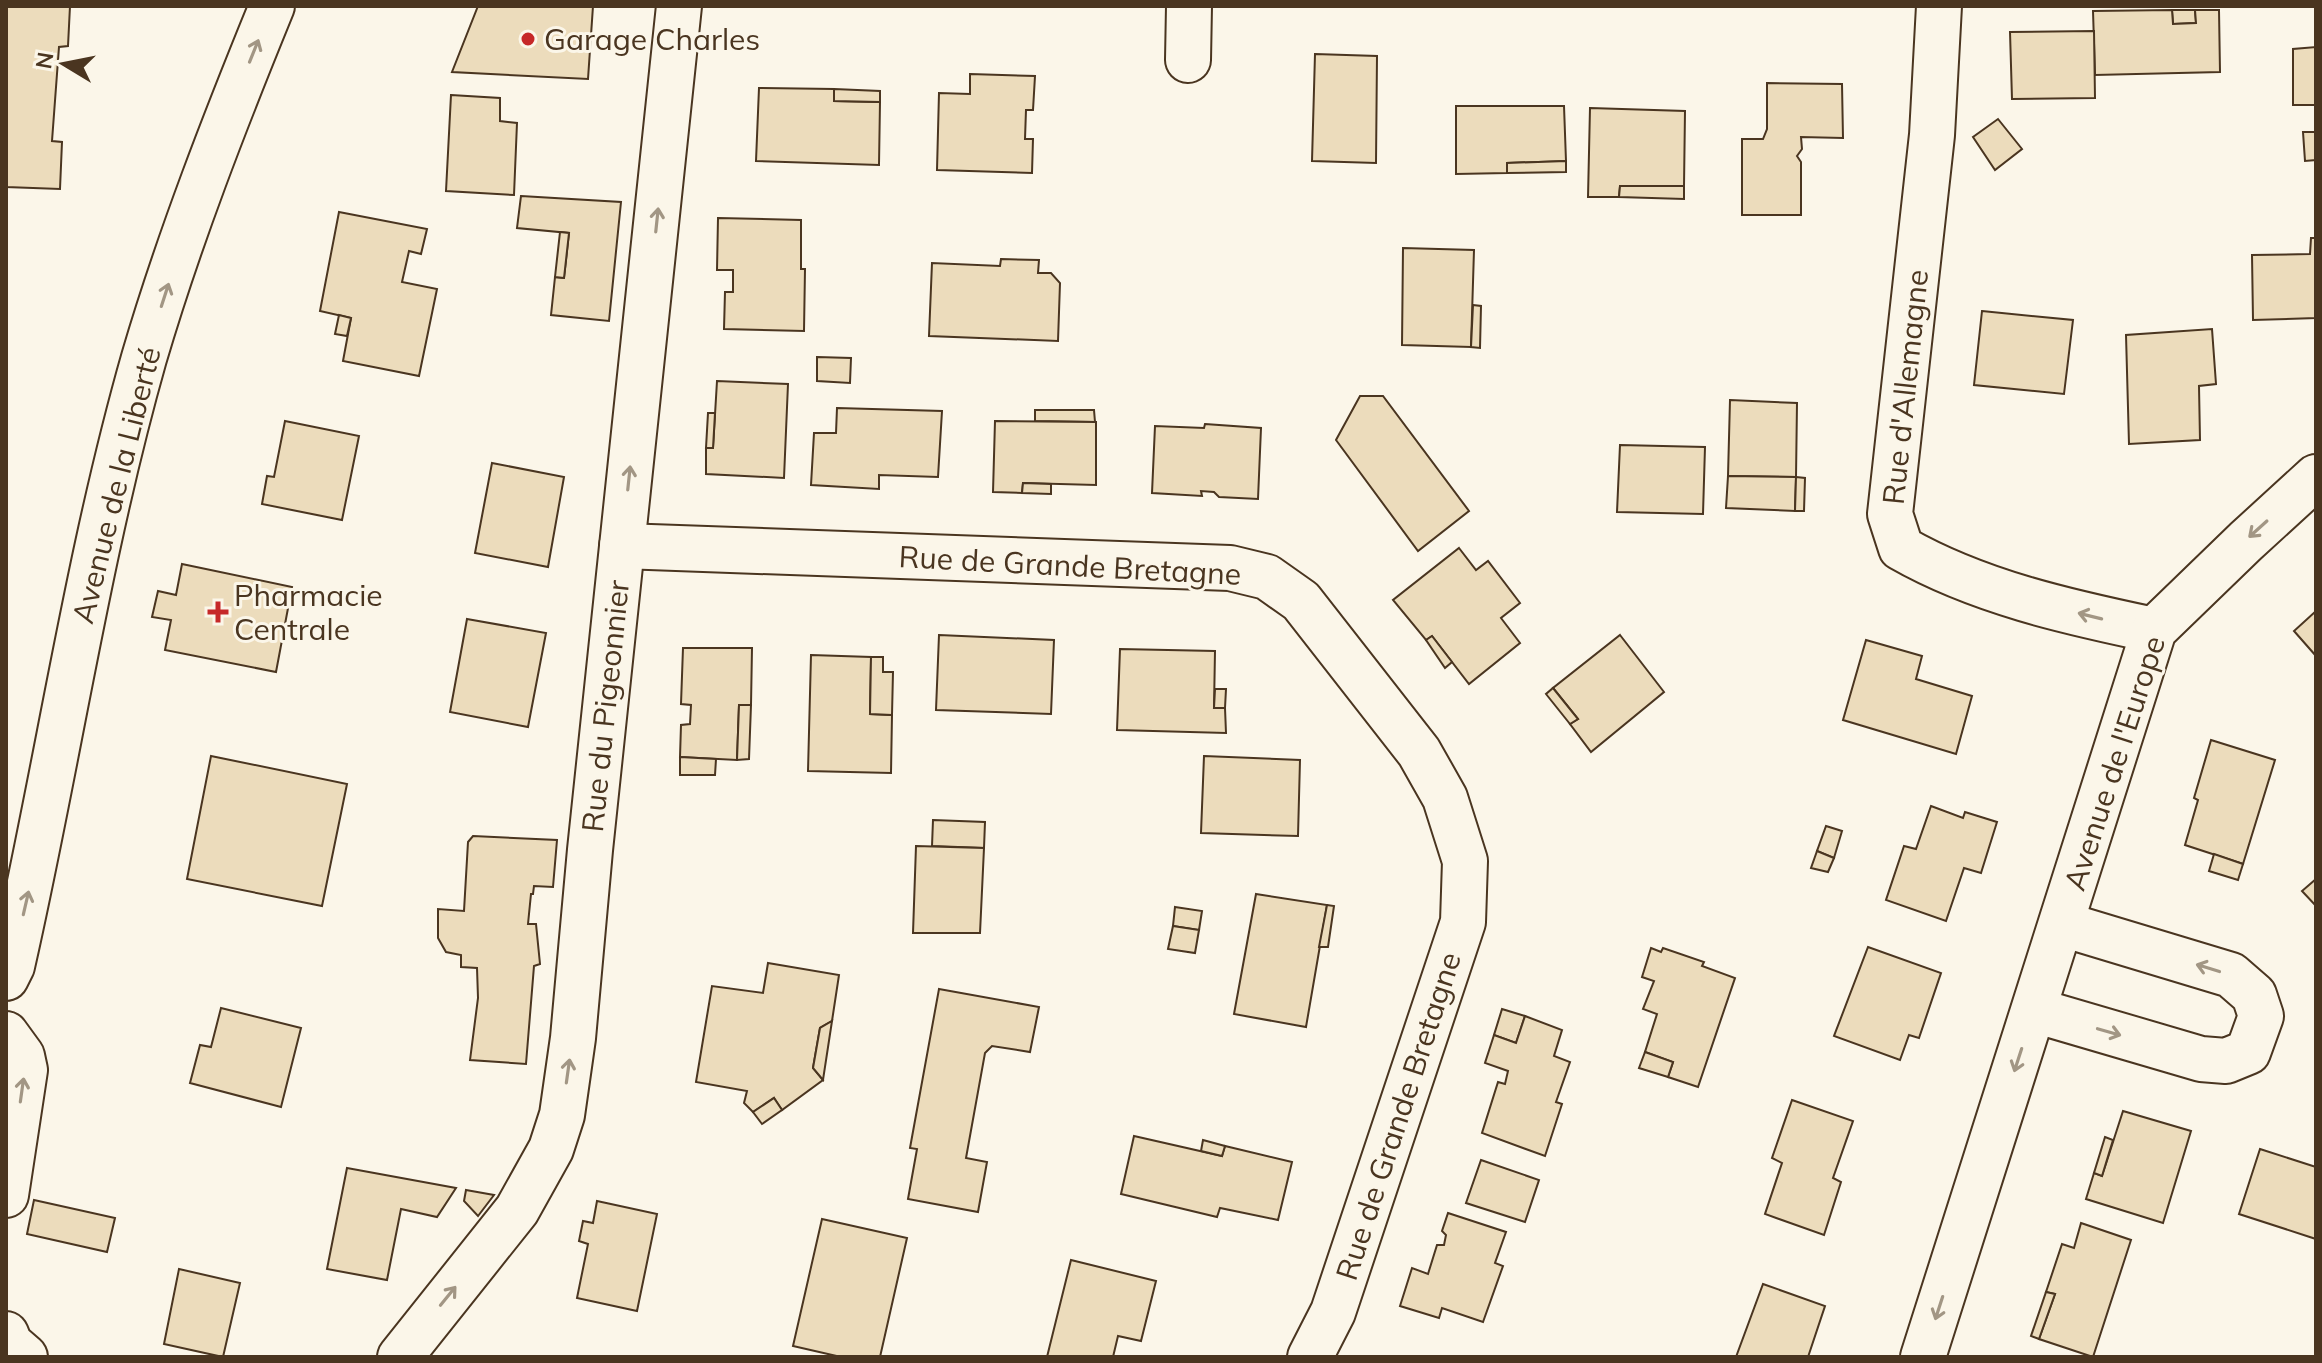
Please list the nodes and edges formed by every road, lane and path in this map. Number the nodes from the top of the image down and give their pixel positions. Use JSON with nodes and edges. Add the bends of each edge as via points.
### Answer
{"nodes":[{"id":1,"x":272,"y":6,"type":"edge"},
{"id":2,"x":679,"y":6,"type":"edge"},
{"id":3,"x":1189,"y":6,"type":"edge"},
{"id":4,"x":1939,"y":6,"type":"edge"},
{"id":5,"x":1188,"y":60,"type":"dead end"},
{"id":6,"x":2316,"y":477,"type":"edge"},
{"id":7,"x":622,"y":546,"type":"junction"},
{"id":8,"x":2154,"y":630,"type":"junction"},
{"id":9,"x":2062,"y":924,"type":"junction"},
{"id":10,"x":6,"y":978,"type":"edge"},
{"id":11,"x":2034,"y":1010,"type":"junction"},
{"id":12,"x":6,"y":1034,"type":"edge"},
{"id":13,"x":6,"y":1195,"type":"edge"},
{"id":14,"x":6,"y":1334,"type":"edge"},
{"id":15,"x":25,"y":1357,"type":"edge"},
{"id":16,"x":400,"y":1357,"type":"edge"},
{"id":17,"x":1310,"y":1357,"type":"edge"},
{"id":18,"x":1923,"y":1357,"type":"edge"}],
"edges":[{"from":10,"to":1,"type":"street","name":"Avenue de la Liberté","one_way":true,"via":[[34,869],[94,561],[145,357],[198,198]]},
{"from":7,"to":2,"type":"street","name":"Rue du Pigeonnier","one_way":true},
{"from":3,"to":5,"type":"street"},
{"from":8,"to":4,"type":"street","name":"Rue d'Allemagne","one_way":true,"via":[[2027,600],[1937,569],[1901,548],[1890,514],[1932,135]]},
{"from":6,"to":8,"type":"street","name":"Avenue de l'Europe","one_way":true},
{"from":16,"to":7,"type":"street","name":"Rue du Pigeonnier","one_way":true,"via":[[517,1210],[551,1149],[562,1115]]},
{"from":7,"to":17,"type":"street","name":"Rue de Grande Bretagne","via":[[1230,568],[1267,577],[1301,601],[1419,752],[1445,798],[1465,861],[1463,922],[1333,1312]]},
{"from":8,"to":9,"type":"street","name":"Avenue de l'Europe"},
{"from":9,"to":11,"type":"street","name":"Avenue de l'Europe"},
{"from":11,"to":9,"type":"street","name":"Avenue de l'Europe","one_way":true,"via":[[2201,1059],[2226,1061],[2248,1052],[2261,1016],[2254,995],[2231,975]]},
{"from":11,"to":18,"type":"street","name":"Avenue de l'Europe","one_way":true},
{"from":13,"to":12,"type":"street","one_way":true,"via":[[25,1070]]},
{"from":14,"to":15,"type":"street"}]}
